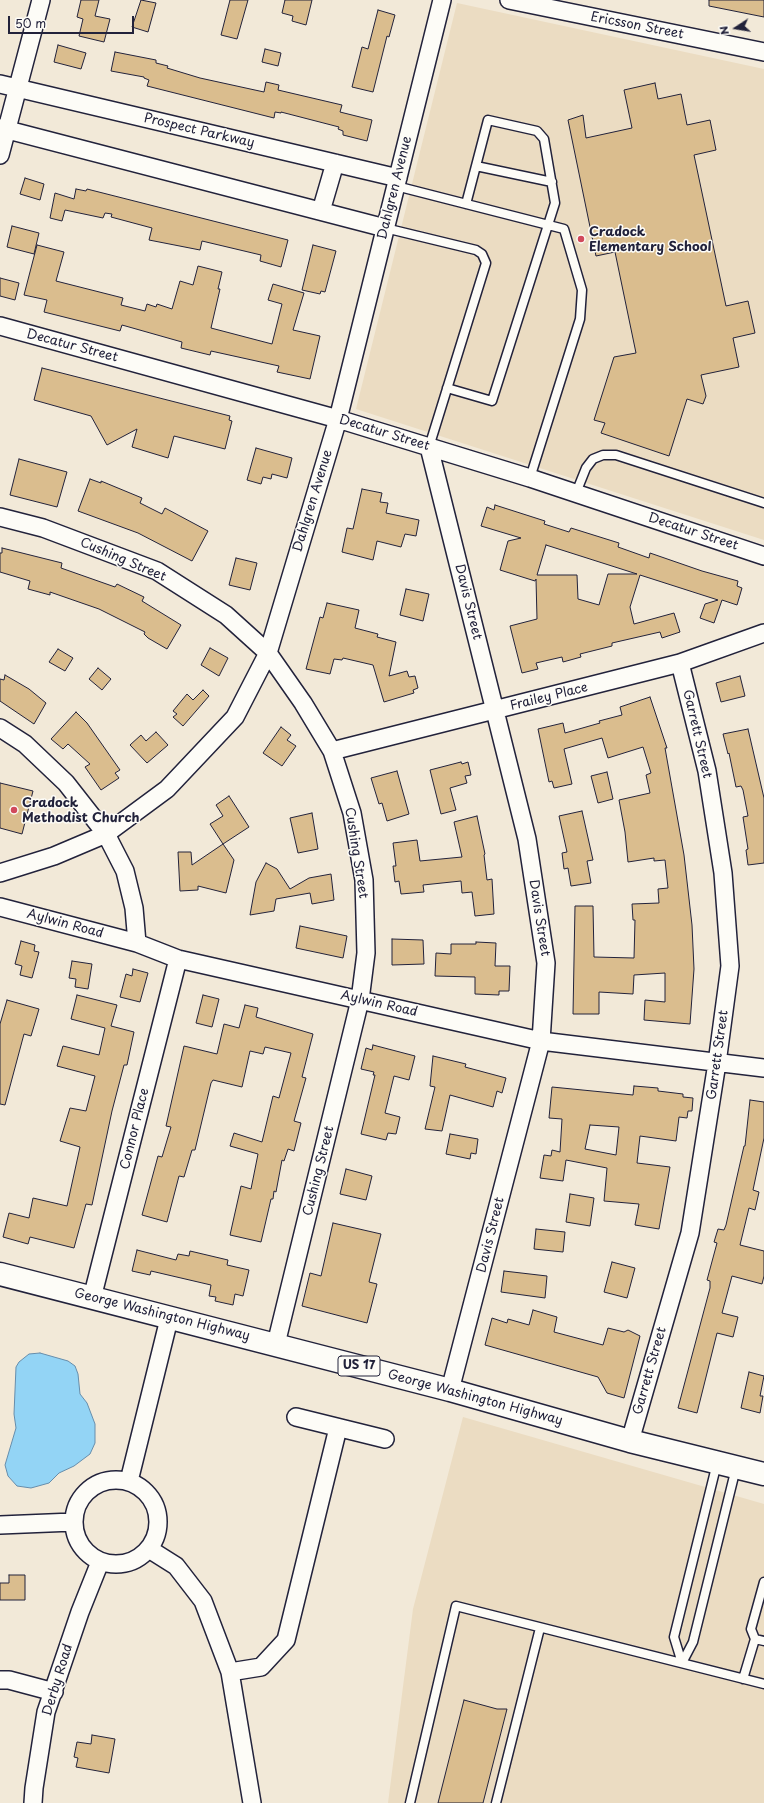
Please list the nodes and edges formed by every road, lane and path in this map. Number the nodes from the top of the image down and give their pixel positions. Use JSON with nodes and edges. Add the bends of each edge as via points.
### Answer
{"nodes":[{"id":1,"x":41,"y":0,"type":"edge"},
{"id":2,"x":442,"y":0,"type":"edge"},
{"id":3,"x":509,"y":0,"type":"edge"},
{"id":4,"x":764,"y":52,"type":"edge"},
{"id":5,"x":0,"y":84,"type":"edge"},
{"id":6,"x":18,"y":88,"type":"junction"},
{"id":7,"x":3,"y":129,"type":"edge"},
{"id":8,"x":0,"y":155,"type":"edge"},
{"id":9,"x":334,"y":163,"type":"junction"},
{"id":10,"x":476,"y":166,"type":"junction"},
{"id":11,"x":397,"y":182,"type":"junction"},
{"id":12,"x":552,"y":182,"type":"junction"},
{"id":13,"x":466,"y":204,"type":"junction"},
{"id":14,"x":321,"y":211,"type":"junction"},
{"id":15,"x":547,"y":224,"type":"junction"},
{"id":16,"x":385,"y":228,"type":"junction"},
{"id":17,"x":0,"y":326,"type":"edge"},
{"id":18,"x":447,"y":388,"type":"junction"},
{"id":19,"x":338,"y":419,"type":"junction"},
{"id":20,"x":429,"y":446,"type":"junction"},
{"id":21,"x":530,"y":478,"type":"junction"},
{"id":22,"x":576,"y":493,"type":"junction"},
{"id":23,"x":764,"y":502,"type":"edge"},
{"id":24,"x":0,"y":517,"type":"edge"},
{"id":25,"x":764,"y":556,"type":"edge"},
{"id":26,"x":764,"y":633,"type":"edge"},
{"id":27,"x":268,"y":653,"type":"junction"},
{"id":28,"x":680,"y":663,"type":"junction"},
{"id":29,"x":494,"y":710,"type":"junction"},
{"id":30,"x":0,"y":728,"type":"edge"},
{"id":31,"x":332,"y":751,"type":"junction"},
{"id":32,"x":106,"y":834,"type":"junction"},
{"id":33,"x":0,"y":873,"type":"edge"},
{"id":34,"x":1,"y":909,"type":"edge"},
{"id":35,"x":137,"y":943,"type":"junction"},
{"id":36,"x":178,"y":959,"type":"junction"},
{"id":37,"x":360,"y":1000,"type":"junction"},
{"id":38,"x":541,"y":1041,"type":"junction"},
{"id":39,"x":717,"y":1063,"type":"junction"},
{"id":40,"x":764,"y":1068,"type":"edge"},
{"id":41,"x":0,"y":1274,"type":"edge"},
{"id":42,"x":92,"y":1298,"type":"junction"},
{"id":43,"x":169,"y":1319,"type":"junction"},
{"id":44,"x":276,"y":1344,"type":"junction"},
{"id":45,"x":450,"y":1390,"type":"junction"},
{"id":46,"x":296,"y":1417,"type":"dead end"},
{"id":47,"x":338,"y":1428,"type":"junction"},
{"id":48,"x":385,"y":1439,"type":"dead end"},
{"id":49,"x":630,"y":1441,"type":"junction"},
{"id":50,"x":727,"y":1465,"type":"junction"},
{"id":51,"x":764,"y":1474,"type":"edge"},
{"id":52,"x":128,"y":1481,"type":"junction"},
{"id":53,"x":73,"y":1522,"type":"junction"},
{"id":54,"x":0,"y":1525,"type":"edge"},
{"id":55,"x":149,"y":1549,"type":"junction"},
{"id":56,"x":100,"y":1562,"type":"junction"},
{"id":57,"x":764,"y":1586,"type":"edge"},
{"id":58,"x":540,"y":1628,"type":"junction"},
{"id":59,"x":755,"y":1639,"type":"junction"},
{"id":60,"x":764,"y":1641,"type":"edge"},
{"id":61,"x":682,"y":1663,"type":"junction"},
{"id":62,"x":230,"y":1672,"type":"junction"},
{"id":63,"x":743,"y":1679,"type":"junction"},
{"id":64,"x":0,"y":1680,"type":"edge"},
{"id":65,"x":764,"y":1684,"type":"edge"},
{"id":66,"x":54,"y":1692,"type":"junction"},
{"id":67,"x":33,"y":1803,"type":"edge"},
{"id":68,"x":252,"y":1803,"type":"edge"},
{"id":69,"x":410,"y":1803,"type":"edge"},
{"id":70,"x":496,"y":1803,"type":"edge"}],
"edges":[{"from":1,"to":6,"type":"street"},
{"from":2,"to":11,"type":"street","name":"Dahlgren Avenue"},
{"from":3,"to":4,"type":"street","name":"Ericsson Street"},
{"from":5,"to":6,"type":"street","name":"Prospect Parkway"},
{"from":6,"to":7,"type":"street"},
{"from":6,"to":9,"type":"street","name":"Prospect Parkway"},
{"from":7,"to":8,"type":"street"},
{"from":7,"to":14,"type":"street"},
{"from":9,"to":11,"type":"street","name":"Prospect Parkway"},
{"from":9,"to":14,"type":"street"},
{"from":10,"to":12,"type":"lane"},
{"from":10,"to":12,"type":"lane","via":[[488,120],[536,131],[544,139]]},
{"from":10,"to":13,"type":"lane"},
{"from":11,"to":13,"type":"lane"},
{"from":11,"to":16,"type":"street","name":"Dahlgren Avenue"},
{"from":12,"to":15,"type":"lane","via":[[555,203]]},
{"from":13,"to":15,"type":"lane"},
{"from":14,"to":16,"type":"street"},
{"from":15,"to":18,"type":"lane","via":[[492,401]]},
{"from":15,"to":21,"type":"lane","via":[[564,229],[582,290],[580,319]]},
{"from":16,"to":18,"type":"lane","via":[[476,250],[482,254],[486,263]]},
{"from":16,"to":19,"type":"street","name":"Dahlgren Avenue"},
{"from":17,"to":19,"type":"street","name":"Decatur Street"},
{"from":18,"to":20,"type":"lane"},
{"from":19,"to":20,"type":"street","name":"Decatur Street"},
{"from":19,"to":27,"type":"street","name":"Dahlgren Avenue"},
{"from":20,"to":21,"type":"street","name":"Decatur Street"},
{"from":20,"to":29,"type":"street","name":"Davis Street"},
{"from":21,"to":22,"type":"street","name":"Decatur Street"},
{"from":22,"to":23,"type":"lane","via":[[586,468],[593,459],[603,455],[616,455]]},
{"from":22,"to":25,"type":"street","name":"Decatur Street"},
{"from":24,"to":27,"type":"street","name":"Cushing Street","via":[[43,528],[157,571],[226,615]]},
{"from":26,"to":28,"type":"street","name":"Frailey Place"},
{"from":27,"to":31,"type":"street","name":"Cushing Street"},
{"from":27,"to":32,"type":"street","name":"Dahlgren Avenue","via":[[235,717],[167,789]]},
{"from":28,"to":29,"type":"street","name":"Frailey Place"},
{"from":28,"to":39,"type":"street","name":"Garrett Street","via":[[707,771],[723,873],[730,966]]},
{"from":29,"to":31,"type":"street","name":"Frailey Place"},
{"from":29,"to":38,"type":"street","name":"Davis Street","via":[[527,839],[546,963]]},
{"from":30,"to":32,"type":"street","via":[[25,744],[66,784]]},
{"from":31,"to":37,"type":"street","name":"Cushing Street","via":[[352,813],[364,880],[366,953]]},
{"from":32,"to":33,"type":"street","name":"Dahlgren Avenue","via":[[54,856]]},
{"from":32,"to":35,"type":"street","via":[[125,871],[134,908]]},
{"from":34,"to":35,"type":"street","name":"Aylwin Road"},
{"from":35,"to":36,"type":"street","name":"Aylwin Road"},
{"from":36,"to":37,"type":"street","name":"Aylwin Road"},
{"from":36,"to":42,"type":"street","name":"Connor Place"},
{"from":37,"to":38,"type":"street","name":"Aylwin Road"},
{"from":37,"to":44,"type":"street","name":"Cushing Street"},
{"from":38,"to":39,"type":"street","name":"Aylwin Road"},
{"from":38,"to":45,"type":"street","name":"Davis Street"},
{"from":39,"to":40,"type":"street","name":"Aylwin Road"},
{"from":39,"to":49,"type":"street","name":"Garrett Street","via":[[690,1233]]},
{"from":41,"to":42,"type":"main road","name":"George Washington Highway","number":"US 17"},
{"from":42,"to":43,"type":"main road","name":"George Washington Highway","number":"US 17"},
{"from":43,"to":44,"type":"main road","name":"George Washington Highway","number":"US 17"},
{"from":43,"to":52,"type":"street"},
{"from":44,"to":45,"type":"main road","name":"George Washington Highway","number":"US 17"},
{"from":45,"to":49,"type":"main road","name":"George Washington Highway","number":"US 17"},
{"from":46,"to":47,"type":"street"},
{"from":47,"to":48,"type":"street"},
{"from":47,"to":62,"type":"street","via":[[286,1640],[261,1667]]},
{"from":49,"to":50,"type":"main road","name":"George Washington Highway","number":"US 17"},
{"from":50,"to":51,"type":"main road","name":"George Washington Highway","number":"US 17"},
{"from":50,"to":61,"type":"lane","via":[[693,1642]]},
{"from":50,"to":61,"type":"lane","via":[[674,1637]]},
{"from":52,"to":53,"type":"street","via":[[102,1481],[90,1488],[81,1497],[75,1509]]},
{"from":52,"to":55,"type":"street","via":[[150,1497],[156,1510],[159,1523],[156,1537]]},
{"from":53,"to":54,"type":"street"},
{"from":53,"to":56,"type":"street","via":[[80,1546],[89,1556]]},
{"from":55,"to":56,"type":"street","via":[[127,1564],[113,1565]]},
{"from":55,"to":62,"type":"street","via":[[176,1566],[202,1601]]},
{"from":56,"to":66,"type":"street","name":"Derby Road","via":[[80,1612]]},
{"from":57,"to":59,"type":"lane","via":[[751,1629]]},
{"from":58,"to":61,"type":"lane"},
{"from":58,"to":69,"type":"lane","via":[[456,1606]]},
{"from":58,"to":70,"type":"lane"},
{"from":59,"to":60,"type":"lane"},
{"from":59,"to":63,"type":"lane"},
{"from":61,"to":63,"type":"lane"},
{"from":62,"to":68,"type":"street"},
{"from":63,"to":65,"type":"lane"},
{"from":64,"to":66,"type":"street"},
{"from":66,"to":67,"type":"street","name":"Derby Road","via":[[46,1712]]}]}
